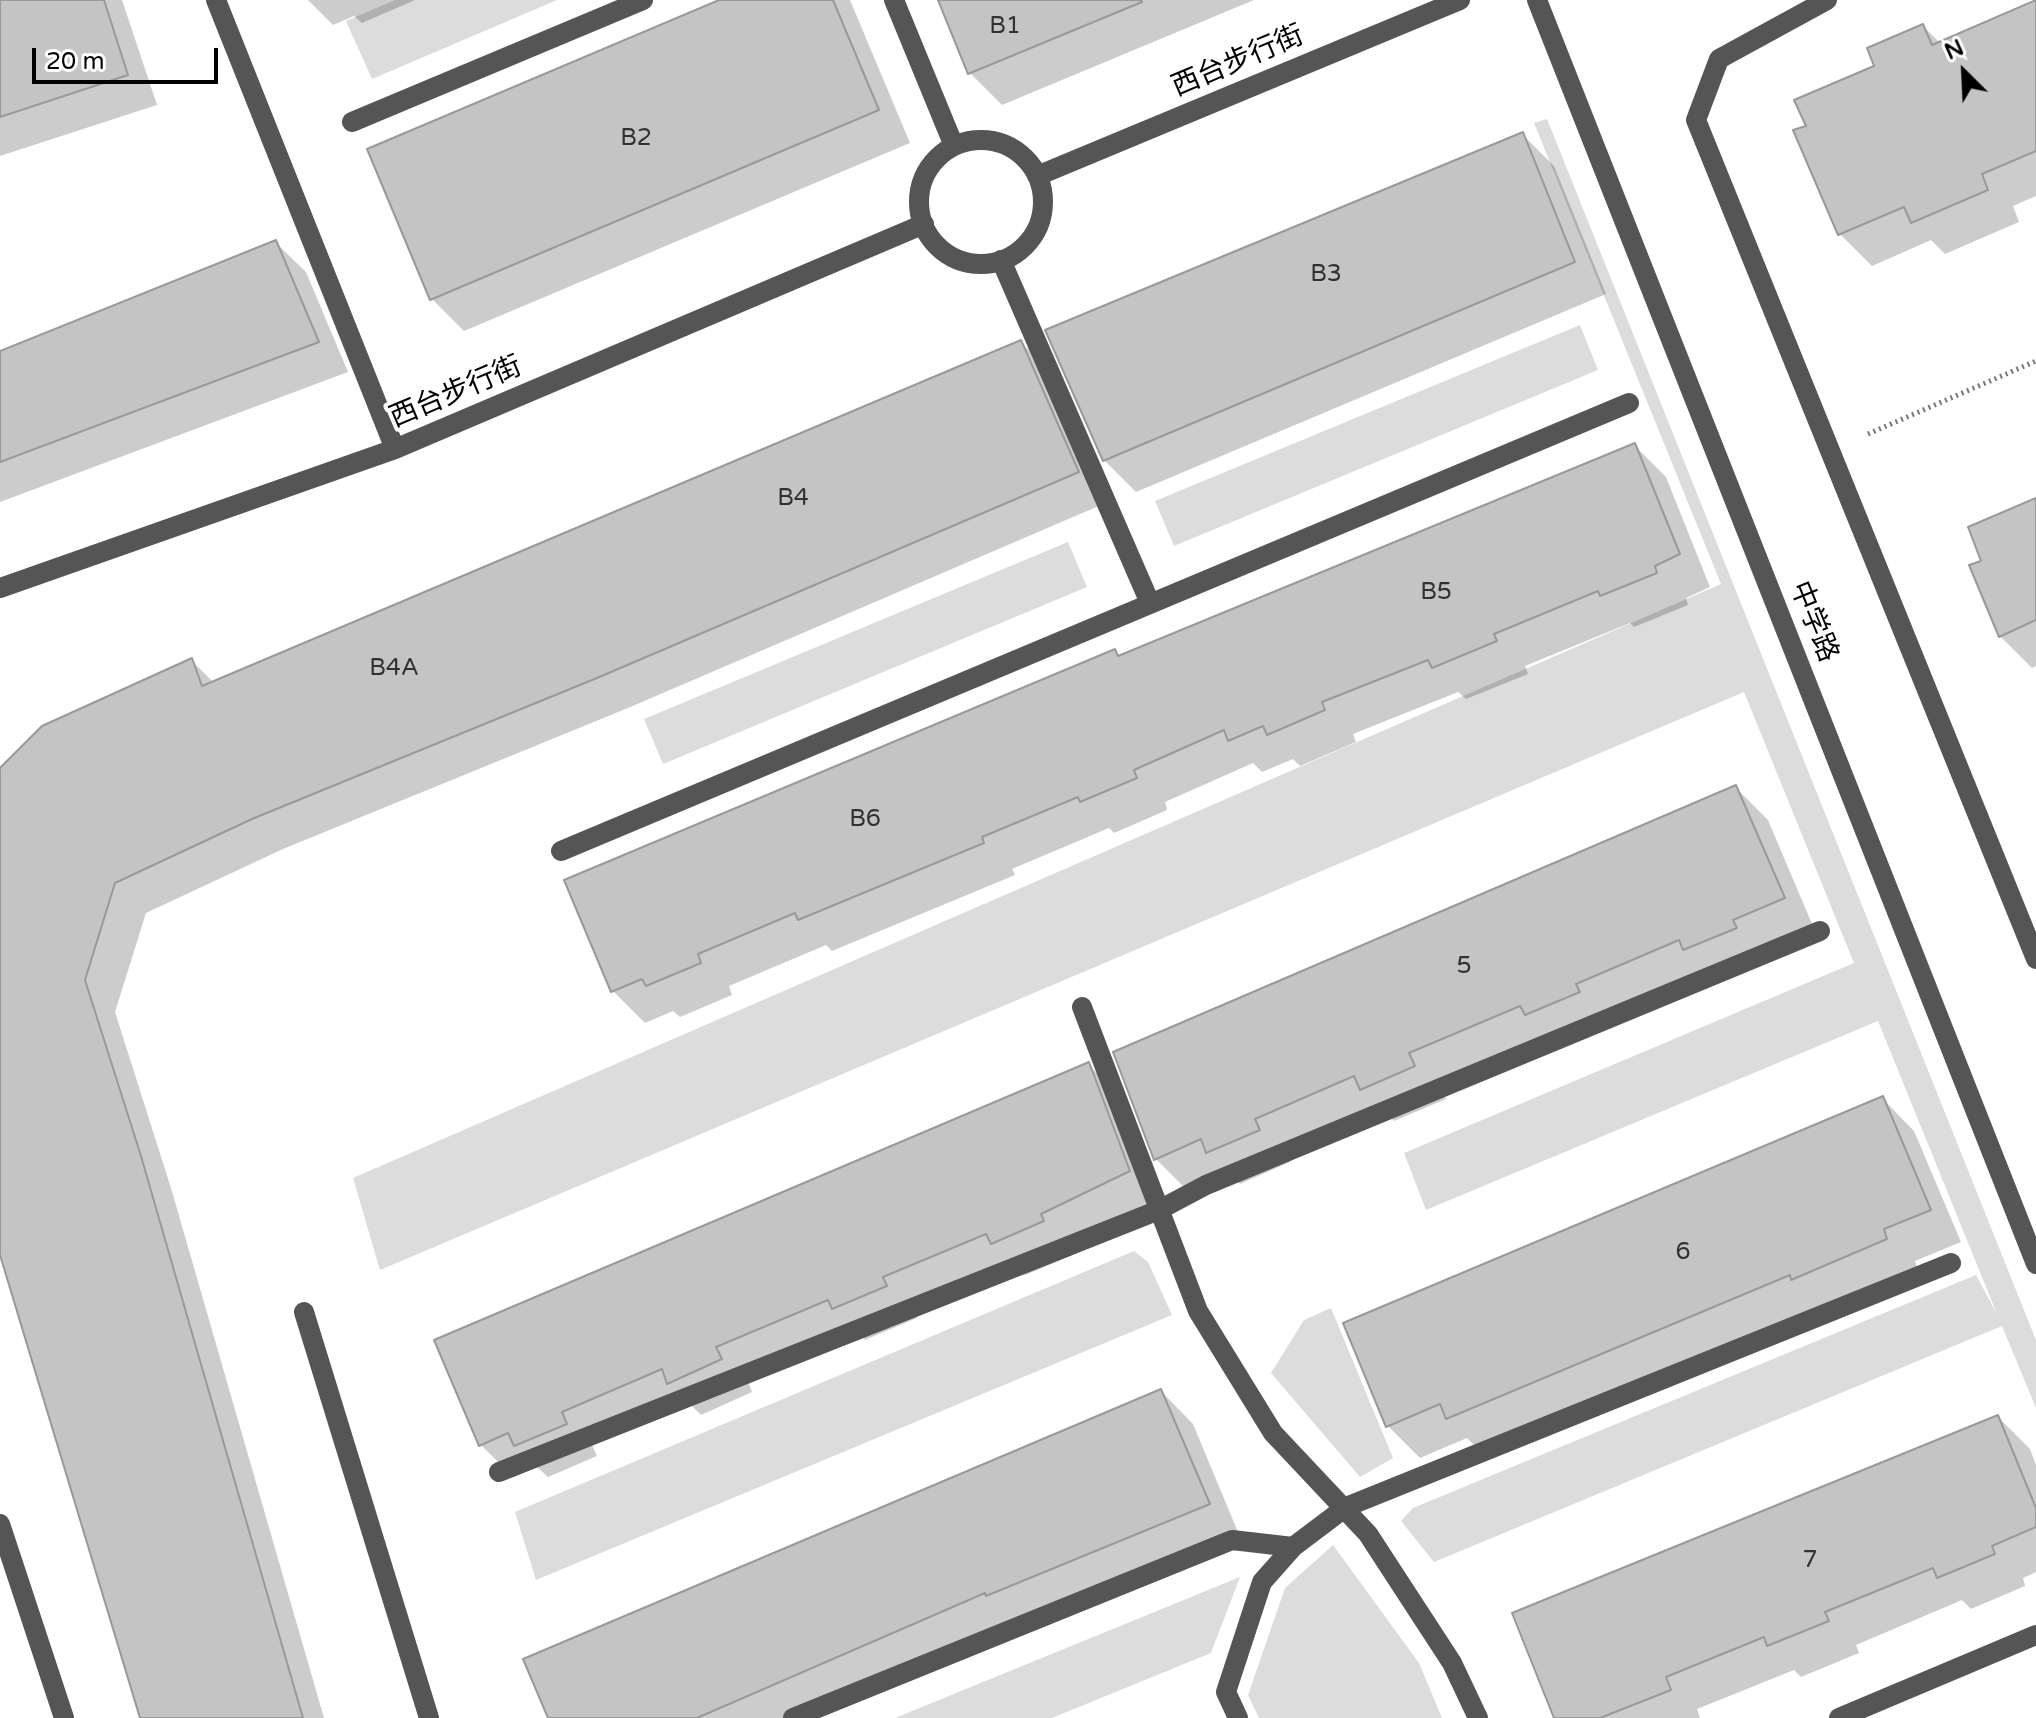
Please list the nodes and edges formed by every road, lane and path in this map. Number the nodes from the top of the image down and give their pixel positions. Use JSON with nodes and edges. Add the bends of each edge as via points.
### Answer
{"nodes":[{"id":1,"x":216,"y":0,"type":"edge"},
{"id":2,"x":643,"y":0,"type":"edge"},
{"id":3,"x":894,"y":0,"type":"edge"},
{"id":4,"x":1460,"y":0,"type":"edge"},
{"id":5,"x":1537,"y":0,"type":"edge"},
{"id":6,"x":1827,"y":0,"type":"edge"},
{"id":7,"x":352,"y":122,"type":"dead end"},
{"id":8,"x":954,"y":146,"type":"junction"},
{"id":9,"x":1037,"y":176,"type":"junction"},
{"id":10,"x":924,"y":224,"type":"junction"},
{"id":11,"x":1001,"y":260,"type":"junction"},
{"id":12,"x":2036,"y":361,"type":"edge"},
{"id":13,"x":1629,"y":403,"type":"dead end"},
{"id":14,"x":395,"y":449,"type":"junction"},
{"id":15,"x":1830,"y":451,"type":"junction"},
{"id":16,"x":0,"y":588,"type":"edge"},
{"id":17,"x":1150,"y":603,"type":"junction"},
{"id":18,"x":561,"y":851,"type":"dead end"},
{"id":19,"x":1820,"y":931,"type":"dead end"},
{"id":20,"x":2036,"y":959,"type":"edge"},
{"id":21,"x":1082,"y":1007,"type":"dead end"},
{"id":22,"x":1159,"y":1210,"type":"junction"},
{"id":23,"x":1951,"y":1263,"type":"dead end"},
{"id":24,"x":2036,"y":1264,"type":"edge"},
{"id":25,"x":304,"y":1312,"type":"dead end"},
{"id":26,"x":499,"y":1472,"type":"dead end"},
{"id":27,"x":1346,"y":1507,"type":"junction"},
{"id":28,"x":0,"y":1524,"type":"edge"},
{"id":29,"x":1293,"y":1547,"type":"junction"},
{"id":30,"x":2036,"y":1635,"type":"edge"},
{"id":31,"x":64,"y":1718,"type":"edge"},
{"id":32,"x":429,"y":1718,"type":"edge"},
{"id":33,"x":793,"y":1718,"type":"edge"},
{"id":34,"x":1238,"y":1718,"type":"edge"},
{"id":35,"x":1478,"y":1718,"type":"edge"},
{"id":36,"x":1839,"y":1718,"type":"edge"}],
"edges":[{"from":1,"to":14,"type":"street"},
{"from":2,"to":7,"type":"street"},
{"from":3,"to":8,"type":"street"},
{"from":4,"to":9,"type":"street","name":"西台步行街"},
{"from":5,"to":24,"type":"street","name":"中学路"},
{"from":6,"to":15,"type":"street","via":[[1719,59],[1696,120]]},
{"from":8,"to":9,"type":"street","via":[[973,139],[995,141],[1015,149]]},
{"from":8,"to":10,"type":"street","via":[[926,173],[919,192]]},
{"from":9,"to":11,"type":"street","via":[[1043,205],[1039,225],[1028,243]]},
{"from":10,"to":11,"type":"street","via":[[938,246],[954,257],[972,263]]},
{"from":10,"to":14,"type":"street","name":"西台步行街"},
{"from":11,"to":17,"type":"street"},
{"from":12,"to":15,"type":"path"},
{"from":13,"to":17,"type":"street"},
{"from":14,"to":16,"type":"street","name":"西台步行街"},
{"from":15,"to":20,"type":"street"},
{"from":17,"to":18,"type":"street"},
{"from":19,"to":22,"type":"street","via":[[1206,1185]]},
{"from":21,"to":22,"type":"street"},
{"from":22,"to":26,"type":"street"},
{"from":22,"to":27,"type":"street","via":[[1198,1311],[1273,1433]]},
{"from":23,"to":27,"type":"street"},
{"from":25,"to":32,"type":"street"},
{"from":27,"to":29,"type":"street"},
{"from":27,"to":35,"type":"street","via":[[1452,1663]]},
{"from":28,"to":31,"type":"street"},
{"from":29,"to":33,"type":"street","via":[[1232,1540]]},
{"from":29,"to":34,"type":"street","via":[[1262,1582],[1226,1692]]},
{"from":30,"to":36,"type":"street"}]}
